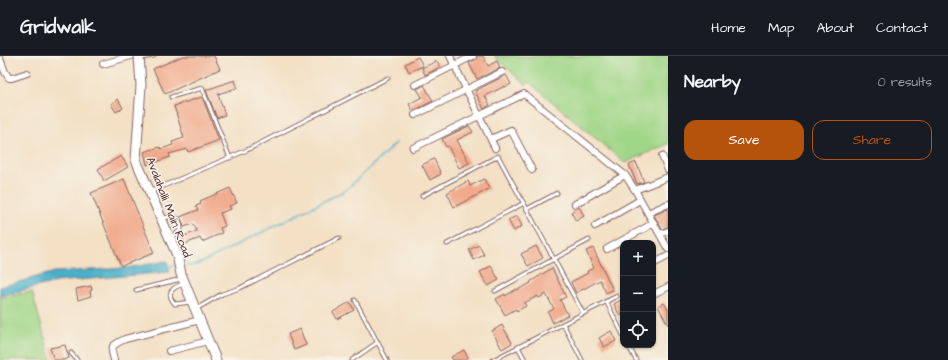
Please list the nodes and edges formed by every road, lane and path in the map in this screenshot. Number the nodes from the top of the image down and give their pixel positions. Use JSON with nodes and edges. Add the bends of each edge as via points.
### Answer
{"nodes":[{"id":1,"x":154,"y":56,"type":"edge"},
{"id":2,"x":450,"y":56,"type":"edge"},
{"id":3,"x":473,"y":56,"type":"edge"},
{"id":4,"x":136,"y":57,"type":"edge"},
{"id":5,"x":0,"y":58,"type":"edge"},
{"id":6,"x":115,"y":58,"type":"edge"},
{"id":7,"x":103,"y":64,"type":"dead end"},
{"id":8,"x":455,"y":66,"type":"junction"},
{"id":9,"x":502,"y":72,"type":"dead end"},
{"id":10,"x":27,"y":73,"type":"dead end"},
{"id":11,"x":388,"y":78,"type":"dead end"},
{"id":12,"x":415,"y":85,"type":"dead end"},
{"id":13,"x":467,"y":89,"type":"junction"},
{"id":14,"x":171,"y":97,"type":"dead end"},
{"id":15,"x":415,"y":115,"type":"dead end"},
{"id":16,"x":479,"y":116,"type":"junction"},
{"id":17,"x":491,"y":139,"type":"junction"},
{"id":18,"x":413,"y":148,"type":"dead end"},
{"id":19,"x":495,"y":148,"type":"dead end"},
{"id":20,"x":662,"y":156,"type":"dead end"},
{"id":21,"x":230,"y":158,"type":"junction"},
{"id":22,"x":532,"y":170,"type":"dead end"},
{"id":23,"x":668,"y":170,"type":"edge"},
{"id":24,"x":625,"y":175,"type":"junction"},
{"id":25,"x":668,"y":177,"type":"edge"},
{"id":26,"x":635,"y":190,"type":"junction"},
{"id":27,"x":150,"y":192,"type":"junction"},
{"id":28,"x":557,"y":193,"type":"dead end"},
{"id":29,"x":422,"y":196,"type":"dead end"},
{"id":30,"x":640,"y":200,"type":"junction"},
{"id":31,"x":524,"y":204,"type":"junction"},
{"id":32,"x":575,"y":204,"type":"dead end"},
{"id":33,"x":668,"y":204,"type":"edge"},
{"id":34,"x":527,"y":209,"type":"junction"},
{"id":35,"x":648,"y":213,"type":"junction"},
{"id":36,"x":161,"y":218,"type":"junction"},
{"id":37,"x":654,"y":224,"type":"junction"},
{"id":38,"x":595,"y":226,"type":"dead end"},
{"id":39,"x":668,"y":231,"type":"edge"},
{"id":40,"x":660,"y":234,"type":"junction"},
{"id":41,"x":339,"y":238,"type":"dead end"},
{"id":42,"x":170,"y":240,"type":"junction"},
{"id":43,"x":588,"y":240,"type":"dead end"},
{"id":44,"x":447,"y":244,"type":"dead end"},
{"id":45,"x":607,"y":249,"type":"dead end"},
{"id":46,"x":668,"y":249,"type":"edge"},
{"id":47,"x":668,"y":256,"type":"edge"},
{"id":48,"x":553,"y":259,"type":"junction"},
{"id":49,"x":656,"y":262,"type":"edge"},
{"id":50,"x":183,"y":278,"type":"junction"},
{"id":51,"x":668,"y":287,"type":"edge"},
{"id":52,"x":136,"y":290,"type":"dead end"},
{"id":53,"x":495,"y":291,"type":"dead end"},
{"id":54,"x":656,"y":293,"type":"edge"},
{"id":55,"x":617,"y":296,"type":"dead end"},
{"id":56,"x":355,"y":300,"type":"dead end"},
{"id":57,"x":606,"y":301,"type":"junction"},
{"id":58,"x":194,"y":306,"type":"junction"},
{"id":59,"x":583,"y":313,"type":"junction"},
{"id":60,"x":200,"y":320,"type":"junction"},
{"id":61,"x":563,"y":324,"type":"junction"},
{"id":62,"x":620,"y":329,"type":"edge"},
{"id":63,"x":208,"y":341,"type":"junction"},
{"id":64,"x":378,"y":342,"type":"junction"},
{"id":65,"x":518,"y":347,"type":"junction"},
{"id":66,"x":630,"y":348,"type":"edge"},
{"id":67,"x":169,"y":351,"type":"dead end"},
{"id":68,"x":71,"y":353,"type":"dead end"},
{"id":69,"x":77,"y":360,"type":"edge"},
{"id":70,"x":114,"y":360,"type":"edge"},
{"id":71,"x":216,"y":360,"type":"edge"},
{"id":72,"x":352,"y":360,"type":"edge"},
{"id":73,"x":387,"y":360,"type":"edge"},
{"id":74,"x":493,"y":360,"type":"edge"},
{"id":75,"x":525,"y":360,"type":"edge"},
{"id":76,"x":582,"y":360,"type":"edge"},
{"id":77,"x":636,"y":360,"type":"edge"}],
"edges":[{"from":1,"to":4,"type":"lane"},
{"from":2,"to":8,"type":"street"},
{"from":3,"to":8,"type":"street"},
{"from":4,"to":6,"type":"street"},
{"from":4,"to":27,"type":"main road","name":"Avalahalli Main Road","via":[[141,85],[136,160]]},
{"from":5,"to":10,"type":"street","via":[[9,78]]},
{"from":6,"to":7,"type":"street"},
{"from":8,"to":12,"type":"street"},
{"from":8,"to":13,"type":"street"},
{"from":9,"to":13,"type":"street"},
{"from":11,"to":21,"type":"lane"},
{"from":13,"to":15,"type":"street"},
{"from":13,"to":16,"type":"street"},
{"from":14,"to":21,"type":"lane","via":[[202,88]]},
{"from":16,"to":17,"type":"street"},
{"from":16,"to":18,"type":"street"},
{"from":16,"to":24,"type":"street","via":[[524,94]]},
{"from":17,"to":19,"type":"street"},
{"from":17,"to":22,"type":"street","via":[[510,130]]},
{"from":20,"to":23,"type":"street"},
{"from":21,"to":27,"type":"lane"},
{"from":24,"to":26,"type":"street"},
{"from":24,"to":32,"type":"street"},
{"from":25,"to":26,"type":"street"},
{"from":26,"to":30,"type":"street"},
{"from":27,"to":36,"type":"main road","name":"Avalahalli Main Road"},
{"from":28,"to":34,"type":"lane"},
{"from":29,"to":31,"type":"lane","via":[[498,156]]},
{"from":30,"to":35,"type":"street"},
{"from":30,"to":38,"type":"street"},
{"from":31,"to":34,"type":"lane"},
{"from":31,"to":44,"type":"lane"},
{"from":33,"to":35,"type":"street"},
{"from":34,"to":48,"type":"lane"},
{"from":35,"to":37,"type":"street"},
{"from":36,"to":42,"type":"main road","name":"Avalahalli Main Road"},
{"from":36,"to":42,"type":"lane","via":[[174,217],[181,223],[180,229]]},
{"from":37,"to":40,"type":"street"},
{"from":37,"to":45,"type":"street"},
{"from":39,"to":40,"type":"street"},
{"from":40,"to":46,"type":"street"},
{"from":41,"to":58,"type":"lane","via":[[240,288]]},
{"from":42,"to":50,"type":"main road","name":"Avalahalli Main Road"},
{"from":43,"to":48,"type":"lane"},
{"from":47,"to":49,"type":"street"},
{"from":48,"to":53,"type":"lane"},
{"from":48,"to":59,"type":"lane"},
{"from":50,"to":52,"type":"lane"},
{"from":50,"to":58,"type":"main road","name":"Avalahalli Main Road"},
{"from":50,"to":58,"type":"lane","via":[[171,290],[170,295],[175,304]]},
{"from":51,"to":54,"type":"street"},
{"from":55,"to":57,"type":"lane"},
{"from":56,"to":64,"type":"lane"},
{"from":57,"to":59,"type":"lane"},
{"from":57,"to":62,"type":"lane"},
{"from":58,"to":60,"type":"main road","name":"Avalahalli Main Road"},
{"from":59,"to":61,"type":"lane"},
{"from":60,"to":63,"type":"main road","name":"Avalahalli Main Road"},
{"from":60,"to":70,"type":"street","via":[[125,339],[113,346]]},
{"from":61,"to":65,"type":"lane"},
{"from":61,"to":76,"type":"lane"},
{"from":63,"to":67,"type":"street"},
{"from":63,"to":71,"type":"main road","name":"Avalahalli Main Road"},
{"from":64,"to":72,"type":"lane"},
{"from":64,"to":73,"type":"lane"},
{"from":65,"to":74,"type":"lane"},
{"from":65,"to":75,"type":"lane"},
{"from":66,"to":77,"type":"lane"},
{"from":68,"to":69,"type":"lane"}]}
